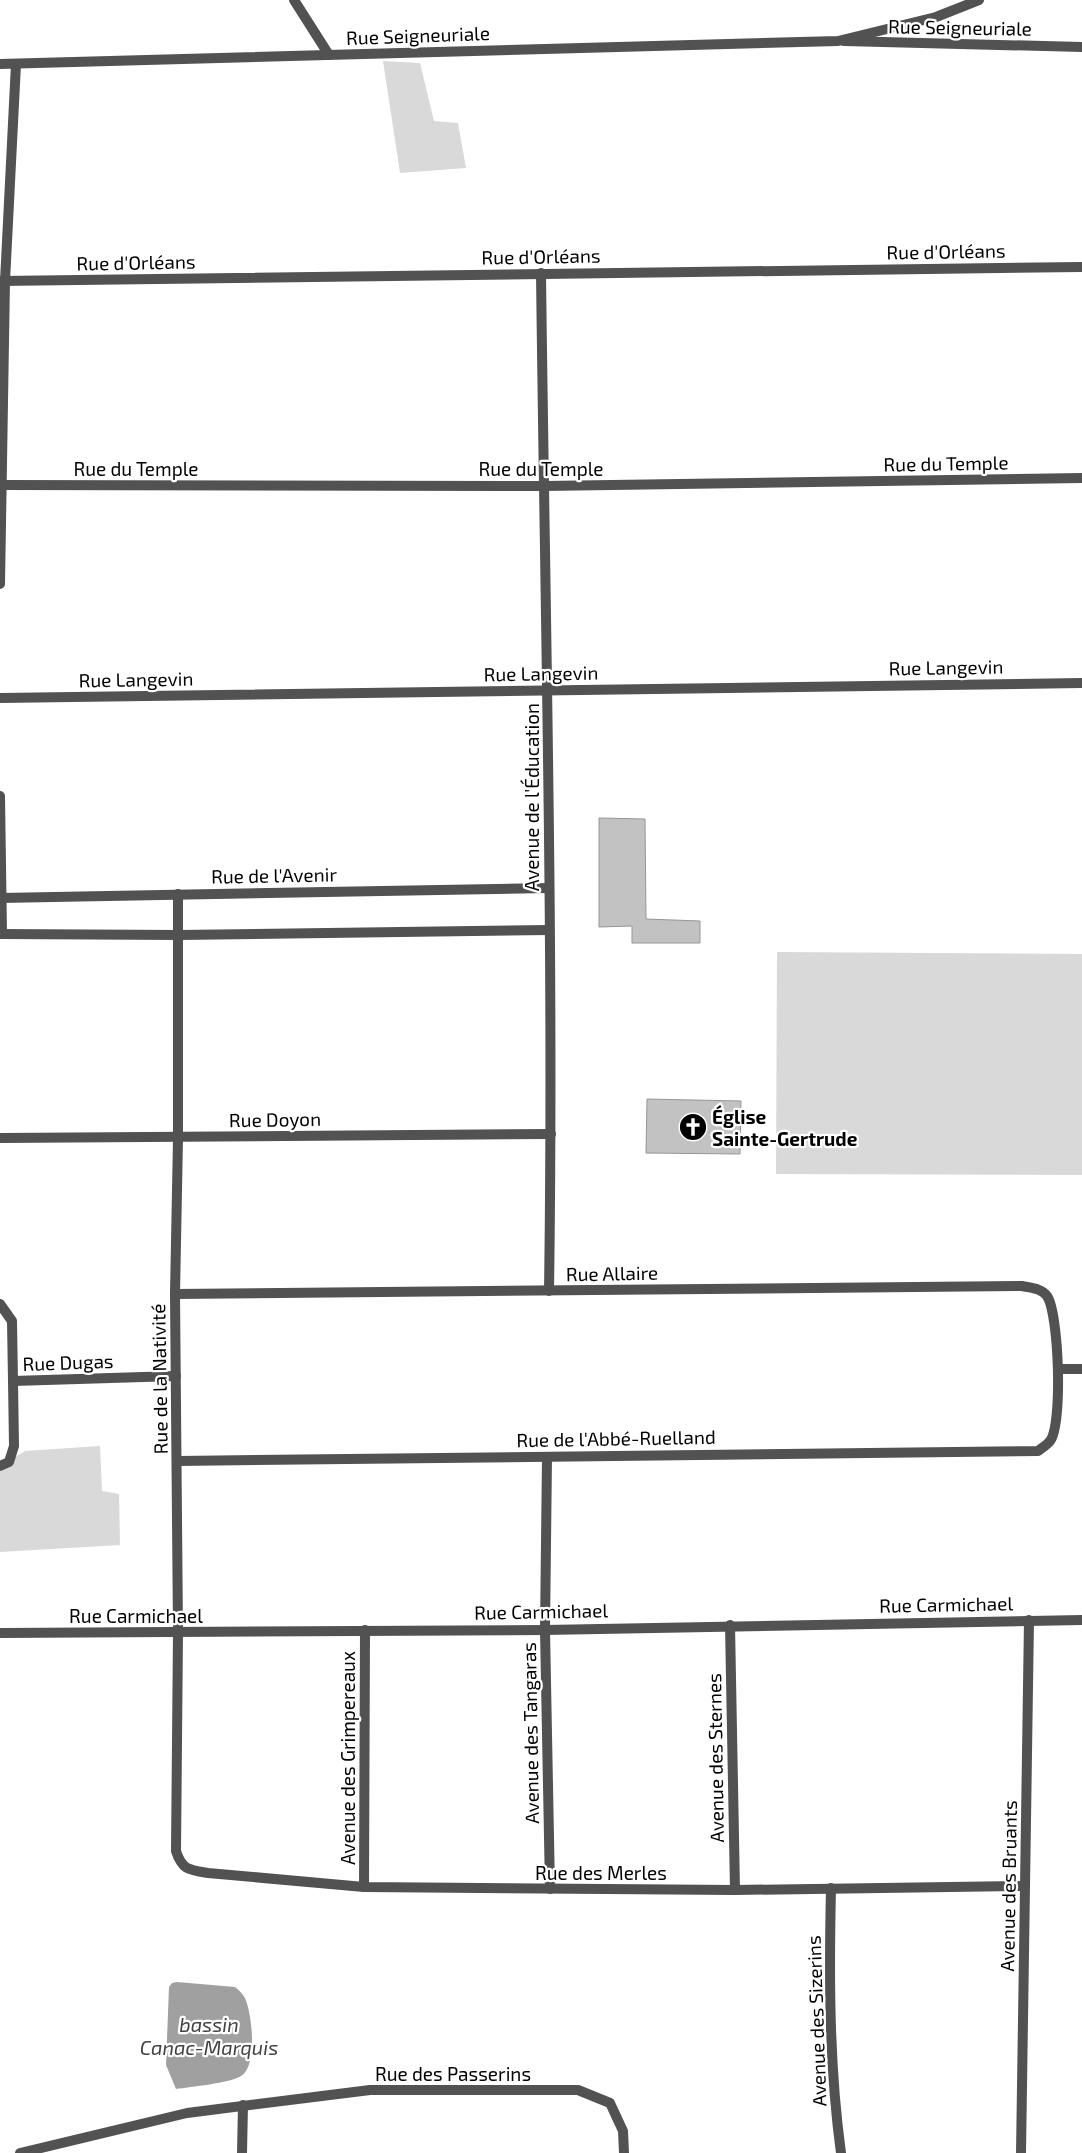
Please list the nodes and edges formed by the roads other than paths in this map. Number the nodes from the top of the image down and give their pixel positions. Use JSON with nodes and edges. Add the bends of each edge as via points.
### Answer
{"nodes":[{"id":1,"x":294,"y":0,"type":"edge"},
{"id":2,"x":979,"y":0,"type":"edge"},
{"id":3,"x":838,"y":41,"type":"junction"},
{"id":4,"x":1082,"y":47,"type":"edge"},
{"id":5,"x":329,"y":56,"type":"junction"},
{"id":6,"x":0,"y":64,"type":"edge"},
{"id":7,"x":16,"y":64,"type":"junction"},
{"id":8,"x":1082,"y":268,"type":"edge"},
{"id":9,"x":541,"y":273,"type":"junction"},
{"id":10,"x":3,"y":282,"type":"edge"},
{"id":11,"x":1082,"y":478,"type":"edge"},
{"id":12,"x":1,"y":485,"type":"edge"},
{"id":13,"x":544,"y":486,"type":"junction"},
{"id":14,"x":0,"y":584,"type":"edge"},
{"id":15,"x":1082,"y":683,"type":"edge"},
{"id":16,"x":548,"y":691,"type":"junction"},
{"id":17,"x":0,"y":698,"type":"edge"},
{"id":18,"x":0,"y":796,"type":"edge"},
{"id":19,"x":549,"y":888,"type":"junction"},
{"id":20,"x":178,"y":894,"type":"junction"},
{"id":21,"x":1,"y":898,"type":"edge"},
{"id":22,"x":549,"y":930,"type":"junction"},
{"id":23,"x":1,"y":934,"type":"edge"},
{"id":24,"x":179,"y":935,"type":"junction"},
{"id":25,"x":551,"y":1134,"type":"junction"},
{"id":26,"x":0,"y":1138,"type":"edge"},
{"id":27,"x":178,"y":1138,"type":"junction"},
{"id":28,"x":549,"y":1291,"type":"junction"},
{"id":29,"x":175,"y":1294,"type":"junction"},
{"id":30,"x":0,"y":1304,"type":"edge"},
{"id":31,"x":1059,"y":1369,"type":"junction"},
{"id":32,"x":1082,"y":1369,"type":"edge"},
{"id":33,"x":176,"y":1376,"type":"junction"},
{"id":34,"x":13,"y":1381,"type":"junction"},
{"id":35,"x":547,"y":1457,"type":"junction"},
{"id":36,"x":178,"y":1461,"type":"junction"},
{"id":37,"x":0,"y":1466,"type":"edge"},
{"id":38,"x":1030,"y":1620,"type":"junction"},
{"id":39,"x":1082,"y":1620,"type":"edge"},
{"id":40,"x":730,"y":1626,"type":"junction"},
{"id":41,"x":365,"y":1630,"type":"junction"},
{"id":42,"x":545,"y":1630,"type":"junction"},
{"id":43,"x":178,"y":1632,"type":"junction"},
{"id":44,"x":0,"y":1633,"type":"edge"},
{"id":45,"x":180,"y":1863,"type":"joint"},
{"id":46,"x":1025,"y":1886,"type":"junction"},
{"id":47,"x":364,"y":1887,"type":"junction"},
{"id":48,"x":831,"y":1888,"type":"junction"},
{"id":49,"x":550,"y":1889,"type":"junction"},
{"id":50,"x":735,"y":1890,"type":"junction"},
{"id":51,"x":243,"y":2105,"type":"junction"},
{"id":52,"x":20,"y":2153,"type":"edge"},
{"id":53,"x":242,"y":2153,"type":"edge"},
{"id":54,"x":624,"y":2153,"type":"edge"},
{"id":55,"x":841,"y":2153,"type":"edge"},
{"id":56,"x":1021,"y":2153,"type":"edge"}],
"edges":[{"from":1,"to":5,"type":"street"},
{"from":2,"to":3,"type":"street","name":"Rue Seigneuriale","via":[[936,17]]},
{"from":3,"to":4,"type":"street","name":"Rue Seigneuriale"},
{"from":3,"to":5,"type":"street","name":"Rue Seigneuriale"},
{"from":5,"to":7,"type":"street","name":"Rue Seigneuriale"},
{"from":6,"to":7,"type":"street","name":"Rue Seigneuriale"},
{"from":7,"to":10,"type":"street"},
{"from":8,"to":9,"type":"street","name":"Rue d'Orléans"},
{"from":9,"to":10,"type":"street","name":"Rue d'Orléans"},
{"from":9,"to":13,"type":"street","name":"Avenue de l'Éducation"},
{"from":10,"to":12,"type":"street"},
{"from":11,"to":13,"type":"street","name":"Rue du Temple"},
{"from":12,"to":13,"type":"street","name":"Rue du Temple"},
{"from":12,"to":14,"type":"street"},
{"from":13,"to":16,"type":"street","name":"Avenue de l'Éducation"},
{"from":15,"to":16,"type":"street","name":"Rue Langevin"},
{"from":16,"to":17,"type":"street","name":"Rue Langevin"},
{"from":16,"to":19,"type":"street","name":"Avenue de l'Éducation"},
{"from":18,"to":21,"type":"street"},
{"from":19,"to":20,"type":"street","name":"Rue de l'Avenir"},
{"from":19,"to":22,"type":"street","name":"Avenue de l'Éducation"},
{"from":20,"to":21,"type":"street","name":"Rue de l'Avenir"},
{"from":20,"to":24,"type":"street","name":"Rue de la Nativité"},
{"from":21,"to":23,"type":"street"},
{"from":22,"to":24,"type":"street"},
{"from":22,"to":25,"type":"street","name":"Avenue de l'Éducation"},
{"from":23,"to":24,"type":"street"},
{"from":24,"to":27,"type":"street","name":"Rue de la Nativité"},
{"from":25,"to":27,"type":"street","name":"Rue Doyon"},
{"from":25,"to":28,"type":"street","name":"Avenue de l'Éducation"},
{"from":26,"to":27,"type":"street","name":"Rue Doyon"},
{"from":27,"to":29,"type":"street","name":"Rue de la Nativité"},
{"from":28,"to":29,"type":"street","name":"Rue Allaire"},
{"from":28,"to":31,"type":"street","name":"Rue Allaire","via":[[1022,1286],[1039,1289],[1052,1307]]},
{"from":29,"to":33,"type":"street","name":"Rue de la Nativité"},
{"from":30,"to":34,"type":"street","name":"Rue Dugas","via":[[12,1320]]},
{"from":31,"to":32,"type":"street"},
{"from":31,"to":35,"type":"street","name":"Rue de l'Abbé-Ruelland","via":[[1055,1425],[1051,1440],[1038,1451]]},
{"from":33,"to":34,"type":"street","name":"Rue Dugas"},
{"from":33,"to":36,"type":"street","name":"Rue de la Nativité"},
{"from":34,"to":37,"type":"street","via":[[14,1446],[10,1462]]},
{"from":35,"to":36,"type":"street","name":"Rue de l'Abbé-Ruelland"},
{"from":35,"to":42,"type":"street","name":"Avenue des Tangaras"},
{"from":36,"to":43,"type":"street","name":"Rue de la Nativité"},
{"from":38,"to":39,"type":"street","name":"Rue Carmichael"},
{"from":38,"to":40,"type":"street","name":"Rue Carmichael"},
{"from":38,"to":46,"type":"street","name":"Avenue des Bruants"},
{"from":40,"to":42,"type":"street","name":"Rue Carmichael"},
{"from":40,"to":50,"type":"street","name":"Avenue des Sternes"},
{"from":41,"to":42,"type":"street","name":"Rue Carmichael"},
{"from":41,"to":43,"type":"street","name":"Rue Carmichael"},
{"from":41,"to":47,"type":"street","name":"Avenue des Grimpereaux"},
{"from":42,"to":49,"type":"street","name":"Avenue des Tangaras"},
{"from":43,"to":44,"type":"street","name":"Rue Carmichael"},
{"from":43,"to":45,"type":"street","name":"Rue de la Nativité","via":[[176,1851]]},
{"from":45,"to":47,"type":"street","name":"Rue des Merles","via":[[190,1870],[208,1873]]},
{"from":46,"to":48,"type":"street","name":"Rue des Merles"},
{"from":46,"to":56,"type":"street","name":"Avenue des Bruants"},
{"from":47,"to":49,"type":"street","name":"Rue des Merles"},
{"from":48,"to":50,"type":"street","name":"Rue des Merles"},
{"from":48,"to":55,"type":"street","name":"Avenue des Sizerins","via":[[829,1986],[835,2110]]},
{"from":49,"to":50,"type":"street","name":"Rue des Merles"},
{"from":51,"to":52,"type":"street","name":"Rue des Passerins","via":[[187,2113]]},
{"from":51,"to":53,"type":"street"},
{"from":51,"to":54,"type":"street","name":"Rue des Passerins","via":[[370,2090],[578,2090],[610,2103],[623,2131]]}]}
